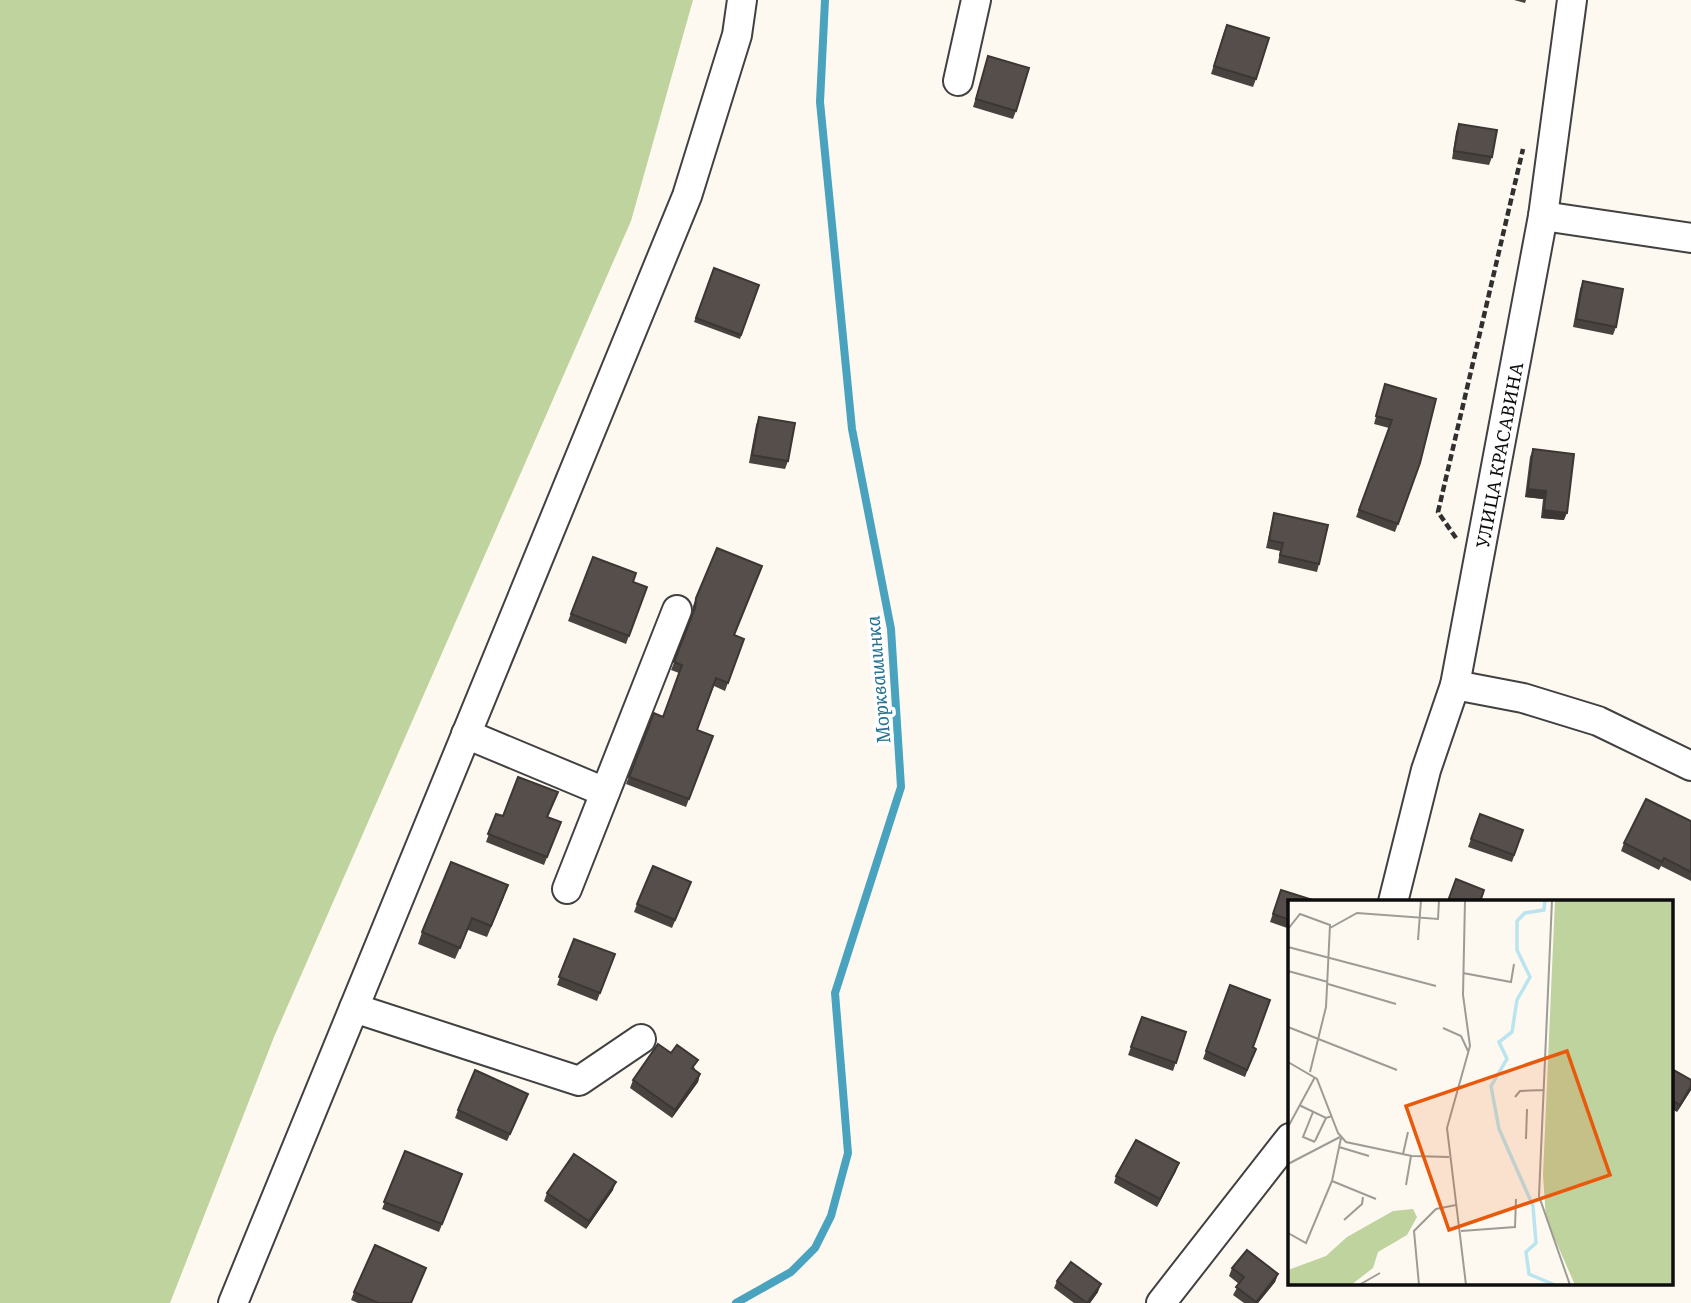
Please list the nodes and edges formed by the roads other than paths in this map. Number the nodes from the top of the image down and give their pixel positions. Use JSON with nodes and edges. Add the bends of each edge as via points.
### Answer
{"nodes":[{"id":1,"x":742,"y":0,"type":"edge"},
{"id":2,"x":976,"y":0,"type":"edge"},
{"id":3,"x":1572,"y":0,"type":"edge"},
{"id":4,"x":958,"y":81,"type":"dead end"},
{"id":5,"x":1543,"y":215,"type":"junction"},
{"id":6,"x":1691,"y":238,"type":"edge"},
{"id":7,"x":677,"y":610,"type":"dead end"},
{"id":8,"x":1455,"y":685,"type":"junction"},
{"id":9,"x":466,"y":734,"type":"junction"},
{"id":10,"x":1691,"y":766,"type":"edge"},
{"id":11,"x":605,"y":792,"type":"junction"},
{"id":12,"x":566,"y":889,"type":"dead end"},
{"id":13,"x":1394,"y":900,"type":"edge"},
{"id":14,"x":354,"y":1008,"type":"junction"},
{"id":15,"x":640,"y":1038,"type":"dead end"},
{"id":16,"x":1288,"y":1141,"type":"edge"},
{"id":17,"x":233,"y":1303,"type":"edge"},
{"id":18,"x":1161,"y":1303,"type":"edge"}],
"edges":[{"from":1,"to":9,"type":"street","via":[[737,35],[687,196]]},
{"from":2,"to":4,"type":"street"},
{"from":3,"to":5,"type":"street","name":"УЛИЦА КРАСАВИНА"},
{"from":5,"to":6,"type":"street"},
{"from":5,"to":8,"type":"street","name":"УЛИЦА КРАСАВИНА"},
{"from":7,"to":11,"type":"street"},
{"from":8,"to":10,"type":"street","via":[[1522,698],[1598,721]]},
{"from":8,"to":13,"type":"street","name":"УЛИЦА КРАСАВИНА","via":[[1426,770]]},
{"from":9,"to":11,"type":"street"},
{"from":9,"to":14,"type":"street"},
{"from":11,"to":12,"type":"street"},
{"from":14,"to":15,"type":"street","via":[[579,1082]]},
{"from":14,"to":17,"type":"street"},
{"from":16,"to":18,"type":"street"}]}
